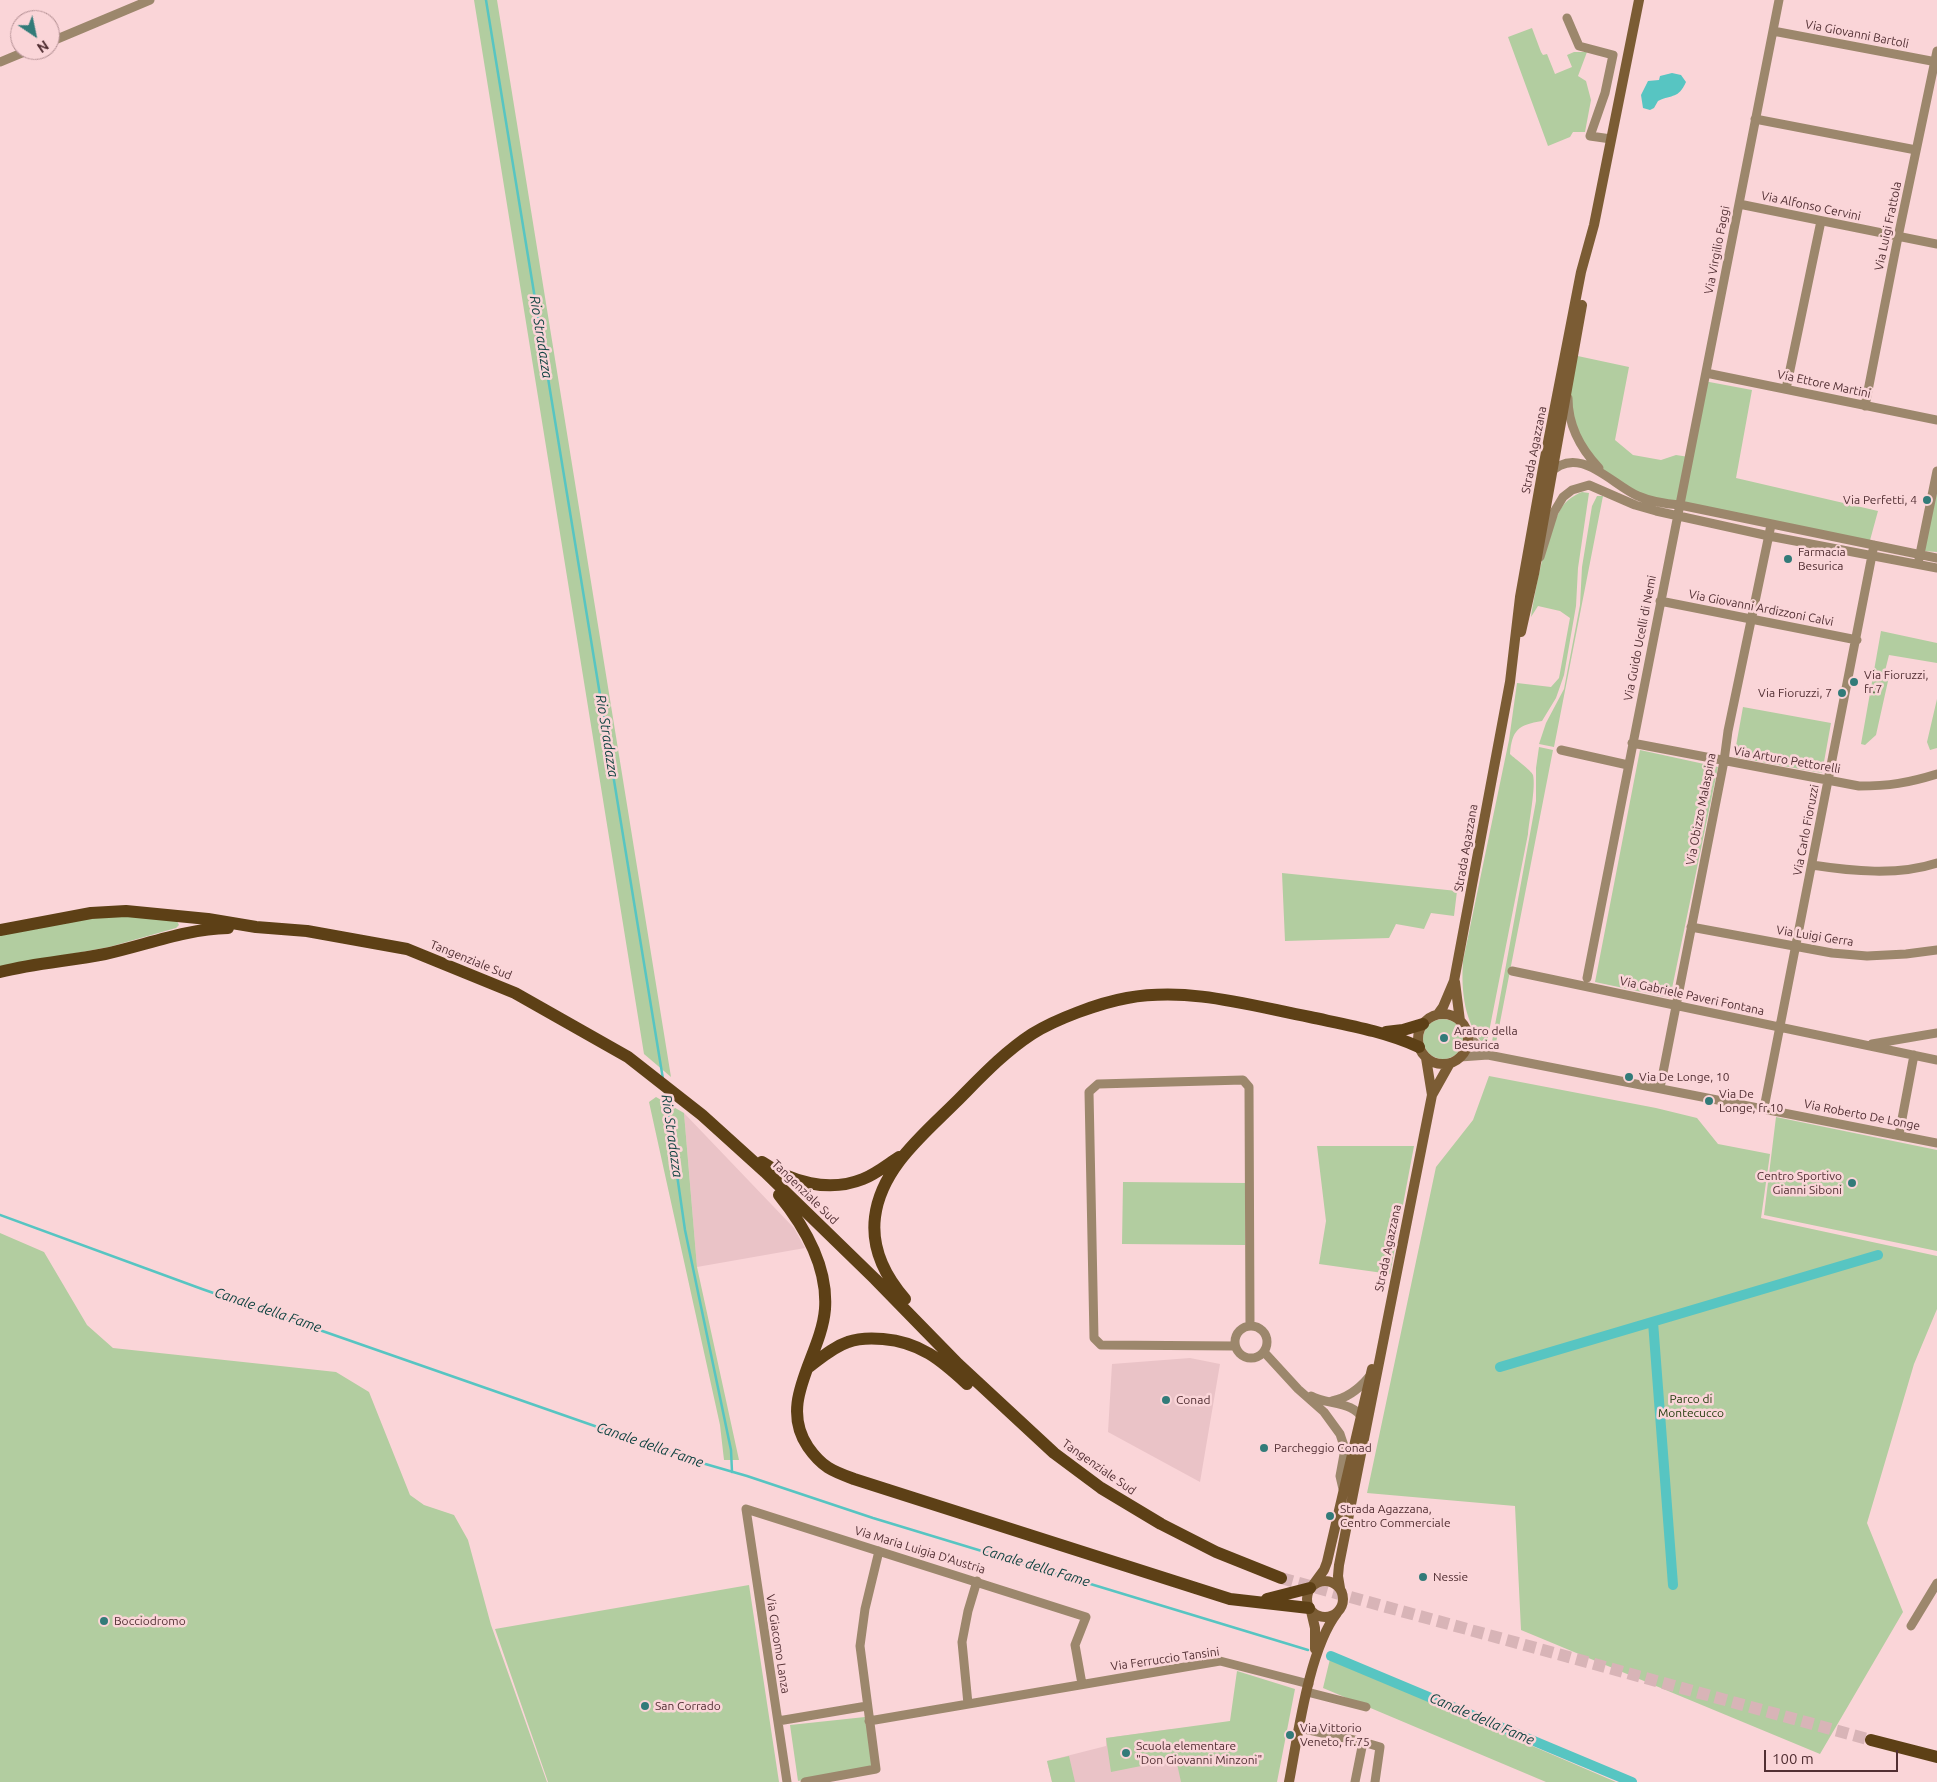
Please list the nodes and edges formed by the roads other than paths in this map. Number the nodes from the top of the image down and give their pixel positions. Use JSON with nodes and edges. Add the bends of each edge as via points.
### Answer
{"nodes":[{"id":1,"x":150,"y":0,"type":"edge"},
{"id":2,"x":1640,"y":0,"type":"edge"},
{"id":3,"x":1778,"y":0,"type":"edge"},
{"id":4,"x":1567,"y":18,"type":"dead end"},
{"id":5,"x":1772,"y":31,"type":"junction"},
{"id":6,"x":60,"y":38,"type":"edge"},
{"id":7,"x":1937,"y":51,"type":"edge"},
{"id":8,"x":1936,"y":62,"type":"edge"},
{"id":9,"x":1755,"y":119,"type":"junction"},
{"id":10,"x":1611,"y":139,"type":"junction"},
{"id":11,"x":1916,"y":150,"type":"junction"},
{"id":12,"x":1739,"y":204,"type":"junction"},
{"id":13,"x":1821,"y":220,"type":"junction"},
{"id":14,"x":1594,"y":225,"type":"junction"},
{"id":15,"x":1898,"y":237,"type":"junction"},
{"id":16,"x":1937,"y":244,"type":"edge"},
{"id":17,"x":1706,"y":373,"type":"junction"},
{"id":18,"x":1569,"y":377,"type":"junction"},
{"id":19,"x":1786,"y":389,"type":"junction"},
{"id":20,"x":1865,"y":406,"type":"junction"},
{"id":21,"x":1937,"y":420,"type":"edge"},
{"id":22,"x":1553,"y":470,"type":"junction"},
{"id":23,"x":1937,"y":471,"type":"edge"},
{"id":24,"x":1606,"y":476,"type":"junction"},
{"id":25,"x":1680,"y":505,"type":"junction"},
{"id":26,"x":1676,"y":516,"type":"junction"},
{"id":27,"x":1771,"y":525,"type":"junction"},
{"id":28,"x":1769,"y":536,"type":"junction"},
{"id":29,"x":1874,"y":545,"type":"junction"},
{"id":30,"x":1529,"y":547,"type":"junction"},
{"id":31,"x":1920,"y":554,"type":"junction"},
{"id":32,"x":1873,"y":556,"type":"junction"},
{"id":33,"x":1937,"y":558,"type":"edge"},
{"id":34,"x":1918,"y":565,"type":"junction"},
{"id":35,"x":1937,"y":568,"type":"edge"},
{"id":36,"x":1534,"y":574,"type":"junction"},
{"id":37,"x":1660,"y":601,"type":"junction"},
{"id":38,"x":1752,"y":620,"type":"junction"},
{"id":39,"x":1857,"y":640,"type":"junction"},
{"id":40,"x":1510,"y":682,"type":"junction"},
{"id":41,"x":1632,"y":743,"type":"junction"},
{"id":42,"x":1561,"y":750,"type":"dead end"},
{"id":43,"x":1724,"y":761,"type":"junction"},
{"id":44,"x":1628,"y":765,"type":"junction"},
{"id":45,"x":1937,"y":774,"type":"edge"},
{"id":46,"x":1829,"y":781,"type":"junction"},
{"id":47,"x":1937,"y":863,"type":"edge"},
{"id":48,"x":1812,"y":865,"type":"junction"},
{"id":49,"x":256,"y":927,"type":"junction"},
{"id":50,"x":1691,"y":927,"type":"junction"},
{"id":51,"x":0,"y":930,"type":"edge"},
{"id":52,"x":1796,"y":946,"type":"junction"},
{"id":53,"x":1937,"y":950,"type":"edge"},
{"id":54,"x":1512,"y":971,"type":"dead end"},
{"id":55,"x":0,"y":972,"type":"edge"},
{"id":56,"x":1587,"y":978,"type":"dead end"},
{"id":57,"x":1454,"y":981,"type":"junction"},
{"id":58,"x":1676,"y":1005,"type":"junction"},
{"id":59,"x":1438,"y":1014,"type":"junction"},
{"id":60,"x":1460,"y":1021,"type":"junction"},
{"id":61,"x":1423,"y":1024,"type":"junction"},
{"id":62,"x":1779,"y":1027,"type":"junction"},
{"id":63,"x":1937,"y":1032,"type":"edge"},
{"id":64,"x":1384,"y":1033,"type":"junction"},
{"id":65,"x":1468,"y":1036,"type":"junction"},
{"id":66,"x":1867,"y":1045,"type":"junction"},
{"id":67,"x":1419,"y":1047,"type":"junction"},
{"id":68,"x":1488,"y":1055,"type":"junction"},
{"id":69,"x":1914,"y":1055,"type":"junction"},
{"id":70,"x":1460,"y":1057,"type":"junction"},
{"id":71,"x":1426,"y":1058,"type":"junction"},
{"id":72,"x":1937,"y":1060,"type":"edge"},
{"id":73,"x":1450,"y":1063,"type":"junction"},
{"id":74,"x":1660,"y":1088,"type":"junction"},
{"id":75,"x":1432,"y":1095,"type":"junction"},
{"id":76,"x":1764,"y":1108,"type":"junction"},
{"id":77,"x":719,"y":1131,"type":"junction"},
{"id":78,"x":1899,"y":1136,"type":"junction"},
{"id":79,"x":1937,"y":1143,"type":"edge"},
{"id":80,"x":906,"y":1152,"type":"junction"},
{"id":81,"x":749,"y":1158,"type":"junction"},
{"id":82,"x":1386,"y":1318,"type":"junction"},
{"id":83,"x":1250,"y":1326,"type":"junction"},
{"id":84,"x":1235,"y":1346,"type":"junction"},
{"id":85,"x":1264,"y":1352,"type":"junction"},
{"id":86,"x":952,"y":1358,"type":"junction"},
{"id":87,"x":809,"y":1367,"type":"junction"},
{"id":88,"x":1369,"y":1377,"type":"junction"},
{"id":89,"x":1298,"y":1389,"type":"junction"},
{"id":90,"x":1327,"y":1402,"type":"junction"},
{"id":91,"x":1360,"y":1415,"type":"junction"},
{"id":92,"x":1028,"y":1431,"type":"junction"},
{"id":93,"x":1343,"y":1490,"type":"junction"},
{"id":94,"x":1351,"y":1504,"type":"junction"},
{"id":95,"x":746,"y":1509,"type":"joint"},
{"id":96,"x":879,"y":1551,"type":"junction"},
{"id":97,"x":1281,"y":1578,"type":"tunnel mouth"},
{"id":98,"x":977,"y":1581,"type":"junction"},
{"id":99,"x":1937,"y":1584,"type":"edge"},
{"id":100,"x":1312,"y":1586,"type":"junction"},
{"id":101,"x":1340,"y":1588,"type":"junction"},
{"id":102,"x":1257,"y":1602,"type":"junction"},
{"id":103,"x":1310,"y":1609,"type":"junction"},
{"id":104,"x":1337,"y":1613,"type":"junction"},
{"id":105,"x":1911,"y":1626,"type":"dead end"},
{"id":106,"x":1319,"y":1639,"type":"junction"},
{"id":107,"x":1082,"y":1684,"type":"junction"},
{"id":108,"x":1308,"y":1688,"type":"junction"},
{"id":109,"x":968,"y":1704,"type":"junction"},
{"id":110,"x":866,"y":1706,"type":"junction"},
{"id":111,"x":1366,"y":1708,"type":"dead end"},
{"id":112,"x":778,"y":1720,"type":"junction"},
{"id":113,"x":869,"y":1721,"type":"junction"},
{"id":114,"x":1300,"y":1728,"type":"junction"},
{"id":115,"x":1872,"y":1740,"type":"tunnel mouth"},
{"id":116,"x":1363,"y":1742,"type":"junction"},
{"id":117,"x":1937,"y":1757,"type":"edge"},
{"id":118,"x":787,"y":1782,"type":"edge"},
{"id":119,"x":805,"y":1782,"type":"edge"},
{"id":120,"x":1289,"y":1782,"type":"edge"},
{"id":121,"x":1355,"y":1782,"type":"edge"},
{"id":122,"x":1375,"y":1782,"type":"edge"}],
"edges":[{"from":1,"to":6,"type":"street"},
{"from":2,"to":10,"type":"main road","name":"Strada Agazzana"},
{"from":3,"to":5,"type":"street","name":"Via Virgilio Faggi"},
{"from":4,"to":10,"type":"street","via":[[1579,46],[1614,55],[1590,136]]},
{"from":5,"to":8,"type":"street","name":"Via Giovanni Bartoli"},
{"from":5,"to":9,"type":"street","name":"Via Virgilio Faggi"},
{"from":7,"to":8,"type":"street","name":"Via Luigi Frattola"},
{"from":8,"to":11,"type":"street","name":"Via Luigi Frattola"},
{"from":9,"to":11,"type":"street"},
{"from":9,"to":12,"type":"street","name":"Via Virgilio Faggi"},
{"from":10,"to":14,"type":"main road","name":"Strada Agazzana"},
{"from":11,"to":15,"type":"street","name":"Via Luigi Frattola"},
{"from":12,"to":13,"type":"street","name":"Via Alfonso Cervini"},
{"from":12,"to":17,"type":"street","name":"Via Virgilio Faggi"},
{"from":13,"to":15,"type":"street","name":"Via Alfonso Cervini"},
{"from":13,"to":19,"type":"street"},
{"from":14,"to":18,"type":"main road","name":"Strada Agazzana"},
{"from":14,"to":30,"type":"main road","name":"Strada Agazzana","via":[[1581,272]]},
{"from":15,"to":16,"type":"street","name":"Via Alfonso Cervini"},
{"from":15,"to":20,"type":"street","name":"Via Luigi Frattola"},
{"from":17,"to":19,"type":"street","name":"Via Ettore Martini"},
{"from":17,"to":25,"type":"street","name":"Via Virgilio Faggi"},
{"from":18,"to":22,"type":"main road","name":"Strada Agazzana"},
{"from":18,"to":24,"type":"street","via":[[1570,422],[1578,440]]},
{"from":19,"to":20,"type":"street","name":"Via Ettore Martini"},
{"from":20,"to":21,"type":"street","name":"Via Ettore Martini"},
{"from":22,"to":24,"type":"street","via":[[1573,462],[1582,463],[1591,465]]},
{"from":22,"to":30,"type":"street","via":[[1546,477],[1535,538]]},
{"from":22,"to":36,"type":"main road","name":"Strada Agazzana"},
{"from":23,"to":31,"type":"street"},
{"from":24,"to":25,"type":"street","via":[[1638,496],[1657,503]]},
{"from":25,"to":26,"type":"street","name":"Via Guido Ucelli di Nemi"},
{"from":25,"to":27,"type":"street"},
{"from":26,"to":28,"type":"street"},
{"from":26,"to":36,"type":"street","name":"Strada Agazzana","via":[[1635,505],[1589,485],[1572,490],[1563,497],[1554,512]]},
{"from":26,"to":37,"type":"street","name":"Via Guido Ucelli di Nemi"},
{"from":27,"to":28,"type":"street","name":"Via Obizzo Malaspina"},
{"from":27,"to":29,"type":"street"},
{"from":28,"to":32,"type":"street"},
{"from":28,"to":38,"type":"street","name":"Via Obizzo Malaspina"},
{"from":29,"to":31,"type":"street"},
{"from":29,"to":32,"type":"street","name":"Via Carlo Fioruzzi"},
{"from":30,"to":40,"type":"main road","name":"Strada Agazzana"},
{"from":31,"to":33,"type":"street"},
{"from":31,"to":34,"type":"street"},
{"from":32,"to":34,"type":"street"},
{"from":32,"to":39,"type":"street","name":"Via Carlo Fioruzzi"},
{"from":34,"to":35,"type":"street"},
{"from":36,"to":40,"type":"main road","name":"Strada Agazzana"},
{"from":37,"to":38,"type":"street","name":"Via Giovanni Ardizzoni Calvi"},
{"from":37,"to":41,"type":"street","name":"Via Guido Ucelli di Nemi"},
{"from":38,"to":39,"type":"street","name":"Via Giovanni Ardizzoni Calvi"},
{"from":38,"to":43,"type":"street","name":"Via Obizzo Malaspina"},
{"from":39,"to":46,"type":"street","name":"Via Carlo Fioruzzi"},
{"from":40,"to":57,"type":"main road","name":"Strada Agazzana"},
{"from":41,"to":43,"type":"street","name":"Via Arturo Pettorelli"},
{"from":41,"to":44,"type":"street","name":"Via Guido Ucelli di Nemi"},
{"from":42,"to":44,"type":"street"},
{"from":43,"to":46,"type":"street","name":"Via Arturo Pettorelli"},
{"from":43,"to":50,"type":"street","name":"Via Obizzo Malaspina"},
{"from":44,"to":56,"type":"street","name":"Via Guido Ucelli di Nemi"},
{"from":45,"to":46,"type":"street","name":"Via Arturo Pettorelli","via":[[1892,786],[1859,786]]},
{"from":46,"to":48,"type":"street","name":"Via Carlo Fioruzzi"},
{"from":47,"to":48,"type":"street","via":[[1875,870]]},
{"from":48,"to":52,"type":"street","name":"Via Carlo Fioruzzi"},
{"from":49,"to":51,"type":"main road","name":"Tangenziale Sud","via":[[126,912],[91,913]]},
{"from":49,"to":55,"type":"main road","name":"Tangenziale Sud","via":[[209,928],[105,954]]},
{"from":49,"to":77,"type":"main road","name":"Tangenziale Sud","via":[[307,931],[407,949],[515,993],[628,1057]]},
{"from":50,"to":52,"type":"street","name":"Via Luigi Gerra"},
{"from":50,"to":58,"type":"street","name":"Via Obizzo Malaspina"},
{"from":52,"to":53,"type":"street","name":"Via Luigi Gerra","via":[[1867,956]]},
{"from":52,"to":62,"type":"street","name":"Via Carlo Fioruzzi"},
{"from":54,"to":58,"type":"street","name":"Via Gabriele Paveri Fontana"},
{"from":57,"to":59,"type":"main road","name":"Strada Agazzana"},
{"from":57,"to":60,"type":"main road"},
{"from":58,"to":62,"type":"street","name":"Via Gabriele Paveri Fontana"},
{"from":58,"to":74,"type":"street","name":"Via Obizzo Malaspina"},
{"from":59,"to":60,"type":"main road"},
{"from":59,"to":61,"type":"main road"},
{"from":60,"to":65,"type":"main road"},
{"from":61,"to":64,"type":"main road"},
{"from":61,"to":67,"type":"main road","via":[[1419,1031]]},
{"from":62,"to":66,"type":"street","name":"Via Gabriele Paveri Fontana"},
{"from":62,"to":76,"type":"street","name":"Via Carlo Fioruzzi"},
{"from":63,"to":66,"type":"street","name":"Via Gabriele Paveri Fontana"},
{"from":64,"to":67,"type":"main road"},
{"from":64,"to":80,"type":"main road","via":[[1205,995],[1125,998],[1058,1020],[1032,1034],[1000,1057]]},
{"from":65,"to":68,"type":"street"},
{"from":65,"to":70,"type":"main road"},
{"from":66,"to":69,"type":"street","name":"Via Gabriele Paveri Fontana"},
{"from":67,"to":71,"type":"main road"},
{"from":68,"to":70,"type":"street","name":"Via Roberto De Longe"},
{"from":68,"to":74,"type":"street","name":"Via Roberto De Longe"},
{"from":69,"to":72,"type":"street","name":"Via Gabriele Paveri Fontana"},
{"from":69,"to":78,"type":"street"},
{"from":70,"to":73,"type":"main road"},
{"from":71,"to":73,"type":"main road"},
{"from":71,"to":75,"type":"main road"},
{"from":73,"to":75,"type":"main road"},
{"from":74,"to":76,"type":"street","name":"Via Roberto De Longe"},
{"from":75,"to":82,"type":"main road","name":"Strada Agazzana"},
{"from":76,"to":78,"type":"street","name":"Via Roberto De Longe"},
{"from":77,"to":80,"type":"main road","via":[[777,1171],[815,1185],[864,1179]]},
{"from":77,"to":81,"type":"main road","name":"Tangenziale Sud"},
{"from":78,"to":79,"type":"street","name":"Via Roberto De Longe"},
{"from":80,"to":86,"type":"main road","via":[[880,1196],[874,1240],[883,1268],[896,1288]]},
{"from":81,"to":86,"type":"main road","name":"Tangenziale Sud"},
{"from":81,"to":87,"type":"main road","via":[[789,1208],[819,1265],[825,1308]]},
{"from":82,"to":88,"type":"main road"},
{"from":82,"to":94,"type":"main road"},
{"from":83,"to":84,"type":"street","via":[[1236,1335]]},
{"from":83,"to":84,"type":"street","via":[[1249,1088],[1243,1080],[1098,1084],[1090,1092],[1094,1338],[1101,1345]]},
{"from":83,"to":85,"type":"street","via":[[1260,1329],[1266,1337]]},
{"from":84,"to":85,"type":"street","via":[[1239,1354],[1248,1358],[1256,1358]]},
{"from":85,"to":89,"type":"street"},
{"from":86,"to":92,"type":"main road","name":"Tangenziale Sud"},
{"from":87,"to":92,"type":"main road","via":[[849,1341],[871,1338],[902,1342],[938,1358],[978,1395]]},
{"from":87,"to":102,"type":"main road","via":[[800,1385],[797,1420],[802,1437],[824,1466],[854,1479],[1204,1591],[1230,1599]]},
{"from":88,"to":90,"type":"street","via":[[1353,1393]]},
{"from":88,"to":91,"type":"main road"},
{"from":89,"to":90,"type":"street"},
{"from":89,"to":93,"type":"street","via":[[1324,1412],[1340,1434],[1345,1449],[1340,1476]]},
{"from":90,"to":91,"type":"street","via":[[1351,1408]]},
{"from":91,"to":93,"type":"main road"},
{"from":91,"to":94,"type":"street","via":[[1363,1422],[1352,1479]]},
{"from":92,"to":97,"type":"main road","name":"Tangenziale Sud","via":[[1101,1488],[1161,1524],[1216,1552]]},
{"from":93,"to":100,"type":"main road","via":[[1327,1562]]},
{"from":94,"to":101,"type":"main road","via":[[1339,1565]]},
{"from":95,"to":96,"type":"street","name":"Via Maria Luigia D'Austria"},
{"from":95,"to":112,"type":"street","name":"Via Giacomo Lanza"},
{"from":96,"to":98,"type":"street","name":"Via Maria Luigia D'Austria"},
{"from":96,"to":110,"type":"street","via":[[860,1646]]},
{"from":98,"to":107,"type":"street","name":"Via Maria Luigia D'Austria","via":[[1086,1617],[1076,1645]]},
{"from":98,"to":109,"type":"street","via":[[962,1642]]},
{"from":99,"to":105,"type":"street"},
{"from":100,"to":101,"type":"main road","via":[[1330,1581]]},
{"from":100,"to":102,"type":"main road"},
{"from":100,"to":103,"type":"main road","via":[[1307,1599]]},
{"from":101,"to":104,"type":"main road","via":[[1344,1598]]},
{"from":102,"to":103,"type":"main road"},
{"from":103,"to":104,"type":"main road","via":[[1326,1617]]},
{"from":103,"to":106,"type":"main road"},
{"from":104,"to":106,"type":"main road"},
{"from":106,"to":108,"type":"main road"},
{"from":107,"to":108,"type":"street","name":"Via Ferruccio Tansini","via":[[1220,1661]]},
{"from":107,"to":109,"type":"street","name":"Via Ferruccio Tansini"},
{"from":108,"to":111,"type":"street","name":"Via Ferruccio Tansini"},
{"from":108,"to":114,"type":"main road"},
{"from":109,"to":113,"type":"street","name":"Via Ferruccio Tansini"},
{"from":110,"to":112,"type":"street"},
{"from":110,"to":113,"type":"street"},
{"from":112,"to":118,"type":"street","name":"Via Giacomo Lanza"},
{"from":113,"to":119,"type":"street","via":[[876,1769]]},
{"from":114,"to":116,"type":"street"},
{"from":114,"to":120,"type":"main road"},
{"from":115,"to":117,"type":"main road"},
{"from":116,"to":121,"type":"street"},
{"from":116,"to":122,"type":"street","via":[[1380,1747]]}]}
